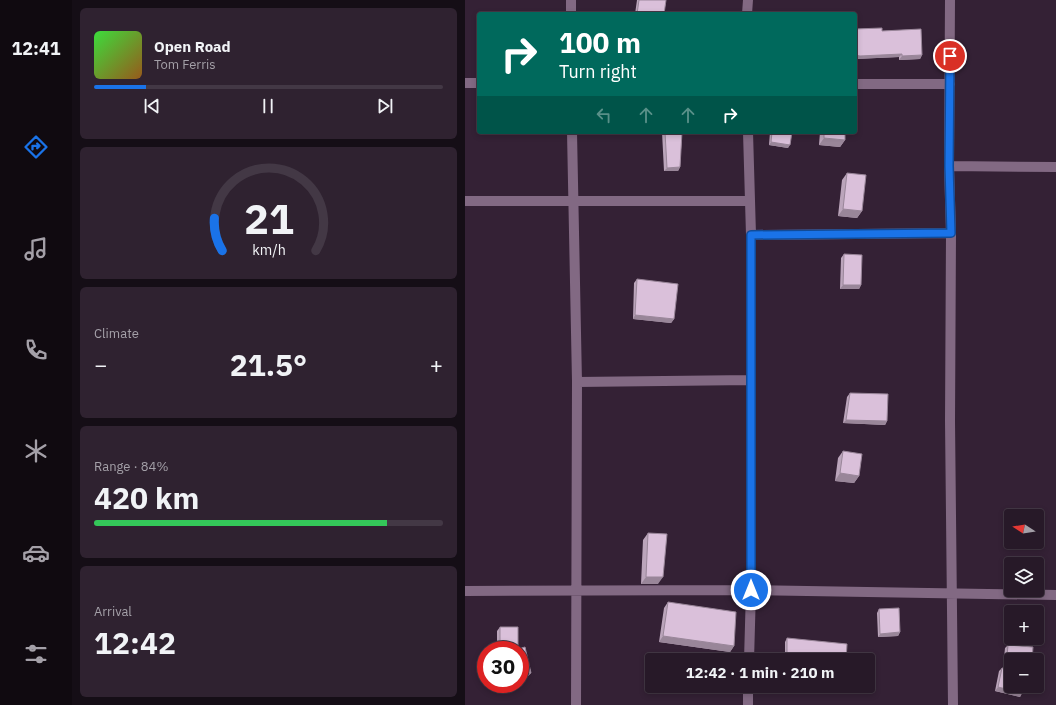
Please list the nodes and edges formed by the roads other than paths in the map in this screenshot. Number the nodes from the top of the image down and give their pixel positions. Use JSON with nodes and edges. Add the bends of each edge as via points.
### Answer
{"nodes":[{"id":1,"x":571,"y":0,"type":"edge"},
{"id":2,"x":748,"y":0,"type":"edge"},
{"id":3,"x":950,"y":0,"type":"edge"},
{"id":4,"x":571,"y":12,"type":"edge"},
{"id":5,"x":747,"y":12,"type":"edge"},
{"id":6,"x":465,"y":83,"type":"edge"},
{"id":7,"x":477,"y":83,"type":"edge"},
{"id":8,"x":857,"y":84,"type":"edge"},
{"id":9,"x":950,"y":84,"type":"junction"},
{"id":10,"x":572,"y":134,"type":"edge"},
{"id":11,"x":748,"y":134,"type":"edge"},
{"id":12,"x":949,"y":166,"type":"junction"},
{"id":13,"x":1056,"y":167,"type":"edge"},
{"id":14,"x":465,"y":201,"type":"edge"},
{"id":15,"x":750,"y":201,"type":"junction"},
{"id":16,"x":574,"y":202,"type":"junction"},
{"id":17,"x":951,"y":233,"type":"junction"},
{"id":18,"x":751,"y":235,"type":"junction"},
{"id":19,"x":751,"y":380,"type":"junction"},
{"id":20,"x":577,"y":382,"type":"junction"},
{"id":21,"x":751,"y":590,"type":"junction"},
{"id":22,"x":465,"y":591,"type":"edge"},
{"id":23,"x":576,"y":591,"type":"junction"},
{"id":24,"x":952,"y":592,"type":"junction"},
{"id":25,"x":1056,"y":594,"type":"edge"},
{"id":26,"x":749,"y":653,"type":"edge"},
{"id":27,"x":748,"y":693,"type":"edge"},
{"id":28,"x":577,"y":705,"type":"edge"},
{"id":29,"x":748,"y":705,"type":"edge"},
{"id":30,"x":953,"y":705,"type":"edge"}],
"edges":[{"from":1,"to":4,"type":"street"},
{"from":2,"to":5,"type":"street"},
{"from":3,"to":9,"type":"street"},
{"from":6,"to":7,"type":"street"},
{"from":8,"to":9,"type":"street"},
{"from":9,"to":12,"type":"street"},
{"from":10,"to":16,"type":"street"},
{"from":11,"to":15,"type":"street"},
{"from":12,"to":13,"type":"street"},
{"from":12,"to":17,"type":"street"},
{"from":14,"to":16,"type":"street"},
{"from":15,"to":16,"type":"street"},
{"from":15,"to":18,"type":"street"},
{"from":16,"to":20,"type":"street"},
{"from":17,"to":18,"type":"street"},
{"from":17,"to":24,"type":"street"},
{"from":18,"to":19,"type":"street"},
{"from":19,"to":20,"type":"street"},
{"from":19,"to":21,"type":"street"},
{"from":20,"to":23,"type":"street"},
{"from":21,"to":23,"type":"street"},
{"from":21,"to":24,"type":"street"},
{"from":21,"to":26,"type":"street"},
{"from":22,"to":23,"type":"street"},
{"from":23,"to":28,"type":"street"},
{"from":24,"to":25,"type":"street"},
{"from":24,"to":30,"type":"street"},
{"from":27,"to":29,"type":"street"}]}
